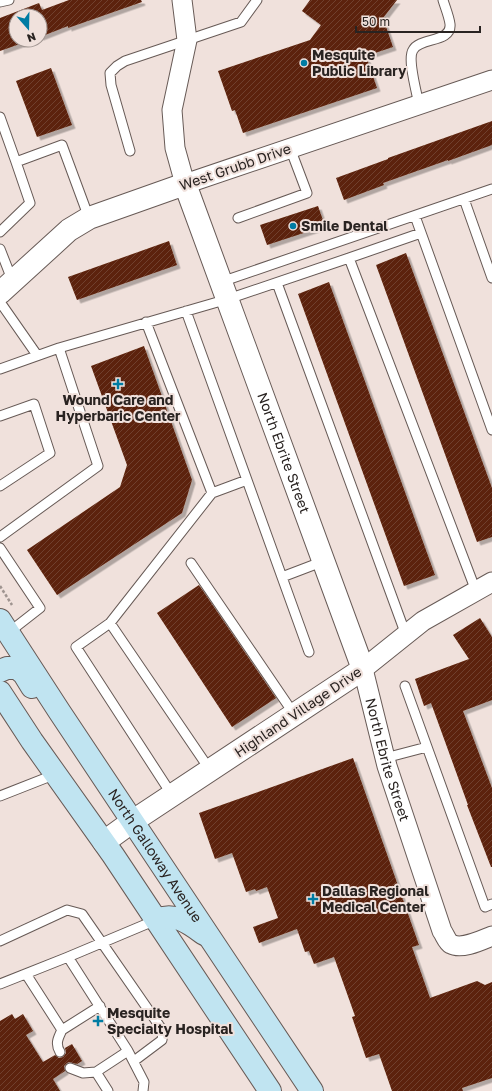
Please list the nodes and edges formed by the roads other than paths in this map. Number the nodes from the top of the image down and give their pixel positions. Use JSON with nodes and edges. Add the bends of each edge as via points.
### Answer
{"nodes":[{"id":1,"x":9,"y":0,"type":"edge"},
{"id":2,"x":182,"y":0,"type":"edge"},
{"id":3,"x":257,"y":0,"type":"edge"},
{"id":4,"x":443,"y":0,"type":"edge"},
{"id":5,"x":0,"y":2,"type":"edge"},
{"id":6,"x":187,"y":40,"type":"junction"},
{"id":7,"x":492,"y":80,"type":"edge"},
{"id":8,"x":419,"y":105,"type":"junction"},
{"id":9,"x":0,"y":117,"type":"edge"},
{"id":10,"x":290,"y":148,"type":"junction"},
{"id":11,"x":130,"y":151,"type":"dead end"},
{"id":12,"x":16,"y":162,"type":"junction"},
{"id":13,"x":186,"y":184,"type":"junction"},
{"id":14,"x":492,"y":189,"type":"edge"},
{"id":15,"x":464,"y":199,"type":"junction"},
{"id":16,"x":415,"y":216,"type":"junction"},
{"id":17,"x":89,"y":218,"type":"junction"},
{"id":18,"x":238,"y":218,"type":"dead end"},
{"id":19,"x":0,"y":232,"type":"edge"},
{"id":20,"x":421,"y":233,"type":"junction"},
{"id":21,"x":0,"y":250,"type":"edge"},
{"id":22,"x":350,"y":258,"type":"junction"},
{"id":23,"x":492,"y":278,"type":"edge"},
{"id":24,"x":277,"y":283,"type":"junction"},
{"id":25,"x":6,"y":287,"type":"edge"},
{"id":26,"x":225,"y":290,"type":"junction"},
{"id":27,"x":0,"y":302,"type":"edge"},
{"id":28,"x":186,"y":311,"type":"junction"},
{"id":29,"x":146,"y":322,"type":"junction"},
{"id":30,"x":59,"y":348,"type":"junction"},
{"id":31,"x":37,"y":355,"type":"junction"},
{"id":32,"x":0,"y":369,"type":"edge"},
{"id":33,"x":0,"y":416,"type":"edge"},
{"id":34,"x":492,"y":430,"type":"edge"},
{"id":35,"x":247,"y":480,"type":"junction"},
{"id":36,"x":0,"y":486,"type":"edge"},
{"id":37,"x":212,"y":494,"type":"junction"},
{"id":38,"x":0,"y":537,"type":"edge"},
{"id":39,"x":0,"y":548,"type":"edge"},
{"id":40,"x":324,"y":561,"type":"junction"},
{"id":41,"x":191,"y":563,"type":"dead end"},
{"id":42,"x":282,"y":577,"type":"junction"},
{"id":43,"x":492,"y":582,"type":"edge"},
{"id":44,"x":476,"y":591,"type":"junction"},
{"id":45,"x":110,"y":623,"type":"junction"},
{"id":46,"x":4,"y":626,"type":"edge"},
{"id":47,"x":406,"y":635,"type":"junction"},
{"id":48,"x":309,"y":652,"type":"dead end"},
{"id":49,"x":363,"y":669,"type":"junction"},
{"id":50,"x":0,"y":671,"type":"edge"},
{"id":51,"x":405,"y":686,"type":"dead end"},
{"id":52,"x":0,"y":692,"type":"edge"},
{"id":53,"x":294,"y":714,"type":"junction"},
{"id":54,"x":65,"y":720,"type":"junction"},
{"id":55,"x":427,"y":747,"type":"junction"},
{"id":56,"x":385,"y":758,"type":"junction"},
{"id":57,"x":210,"y":770,"type":"junction"},
{"id":58,"x":56,"y":774,"type":"junction"},
{"id":59,"x":172,"y":795,"type":"junction"},
{"id":60,"x":0,"y":796,"type":"edge"},
{"id":61,"x":132,"y":821,"type":"junction"},
{"id":62,"x":104,"y":842,"type":"junction"},
{"id":63,"x":492,"y":904,"type":"edge"},
{"id":64,"x":156,"y":920,"type":"junction"},
{"id":65,"x":492,"y":936,"type":"edge"},
{"id":66,"x":211,"y":939,"type":"junction"},
{"id":67,"x":0,"y":941,"type":"edge"},
{"id":68,"x":102,"y":942,"type":"junction"},
{"id":69,"x":68,"y":957,"type":"junction"},
{"id":70,"x":26,"y":974,"type":"junction"},
{"id":71,"x":0,"y":984,"type":"edge"},
{"id":72,"x":100,"y":1006,"type":"junction"},
{"id":73,"x":62,"y":1030,"type":"junction"},
{"id":74,"x":128,"y":1051,"type":"junction"},
{"id":75,"x":60,"y":1052,"type":"dead end"},
{"id":76,"x":134,"y":1061,"type":"junction"},
{"id":77,"x":70,"y":1068,"type":"dead end"},
{"id":78,"x":96,"y":1072,"type":"junction"},
{"id":79,"x":265,"y":1089,"type":"edge"},
{"id":80,"x":108,"y":1091,"type":"edge"},
{"id":81,"x":143,"y":1091,"type":"edge"},
{"id":82,"x":312,"y":1091,"type":"edge"}],
"edges":[{"from":1,"to":5,"type":"lane"},
{"from":2,"to":6,"type":"street","name":"North Ebrite Street"},
{"from":3,"to":6,"type":"lane","via":[[241,22]]},
{"from":4,"to":8,"type":"lane","via":[[450,25],[448,33],[418,44],[412,50],[410,60]]},
{"from":6,"to":11,"type":"lane","via":[[125,61],[110,73],[111,85]]},
{"from":6,"to":13,"type":"street","name":"North Ebrite Street","via":[[172,110],[175,148]]},
{"from":7,"to":8,"type":"street","name":"West Grubb Drive"},
{"from":8,"to":10,"type":"street","name":"West Grubb Drive"},
{"from":9,"to":12,"type":"lane"},
{"from":10,"to":13,"type":"street","name":"West Grubb Drive"},
{"from":10,"to":18,"type":"lane","via":[[307,193]]},
{"from":12,"to":17,"type":"lane","via":[[62,145]]},
{"from":12,"to":19,"type":"lane","via":[[30,203]]},
{"from":13,"to":17,"type":"street","name":"West Grubb Drive"},
{"from":13,"to":26,"type":"street","name":"North Ebrite Street"},
{"from":14,"to":15,"type":"lane"},
{"from":15,"to":16,"type":"lane"},
{"from":15,"to":23,"type":"lane"},
{"from":16,"to":20,"type":"lane"},
{"from":16,"to":26,"type":"lane"},
{"from":17,"to":25,"type":"street","name":"West Grubb Drive","via":[[69,230]]},
{"from":20,"to":22,"type":"lane"},
{"from":20,"to":34,"type":"lane"},
{"from":21,"to":25,"type":"lane"},
{"from":22,"to":24,"type":"lane"},
{"from":22,"to":44,"type":"lane"},
{"from":24,"to":26,"type":"lane"},
{"from":24,"to":47,"type":"lane"},
{"from":26,"to":28,"type":"lane"},
{"from":26,"to":40,"type":"street","name":"North Ebrite Street"},
{"from":27,"to":31,"type":"lane"},
{"from":28,"to":29,"type":"lane"},
{"from":28,"to":35,"type":"lane"},
{"from":29,"to":30,"type":"lane"},
{"from":29,"to":37,"type":"lane"},
{"from":30,"to":31,"type":"lane"},
{"from":30,"to":38,"type":"lane","via":[[98,466]]},
{"from":31,"to":32,"type":"lane"},
{"from":33,"to":36,"type":"lane","via":[[34,404],[50,453]]},
{"from":35,"to":37,"type":"lane"},
{"from":35,"to":42,"type":"lane"},
{"from":37,"to":45,"type":"lane"},
{"from":39,"to":46,"type":"lane","via":[[40,608]]},
{"from":40,"to":42,"type":"lane"},
{"from":40,"to":49,"type":"street","name":"North Ebrite Street"},
{"from":41,"to":53,"type":"lane"},
{"from":42,"to":48,"type":"lane"},
{"from":43,"to":44,"type":"street","name":"Highland Village Drive"},
{"from":44,"to":47,"type":"street","name":"Highland Village Drive","via":[[423,621]]},
{"from":45,"to":57,"type":"lane"},
{"from":45,"to":59,"type":"lane","via":[[76,646]]},
{"from":46,"to":54,"type":"main road","name":"North Galloway Avenue"},
{"from":47,"to":49,"type":"street","name":"Highland Village Drive"},
{"from":49,"to":53,"type":"street","name":"Highland Village Drive"},
{"from":49,"to":56,"type":"street","name":"North Ebrite Street"},
{"from":50,"to":54,"type":"main road","via":[[17,668],[24,674],[42,703]]},
{"from":51,"to":55,"type":"lane"},
{"from":52,"to":58,"type":"main road"},
{"from":53,"to":57,"type":"street","name":"Highland Village Drive"},
{"from":54,"to":61,"type":"main road","name":"North Galloway Avenue"},
{"from":55,"to":56,"type":"lane"},
{"from":55,"to":63,"type":"lane","via":[[485,907]]},
{"from":56,"to":65,"type":"street","name":"North Ebrite Street","via":[[442,931],[448,941],[458,946]]},
{"from":57,"to":59,"type":"street","name":"Highland Village Drive"},
{"from":58,"to":60,"type":"lane"},
{"from":58,"to":62,"type":"main road"},
{"from":59,"to":61,"type":"street","name":"Highland Village Drive"},
{"from":61,"to":62,"type":"street","name":"Highland Village Drive"},
{"from":61,"to":66,"type":"main road","name":"North Galloway Avenue"},
{"from":62,"to":64,"type":"main road"},
{"from":64,"to":66,"type":"main road","via":[[164,916],[183,920]]},
{"from":64,"to":68,"type":"lane"},
{"from":64,"to":79,"type":"main road"},
{"from":66,"to":82,"type":"main road","name":"North Galloway Avenue"},
{"from":67,"to":68,"type":"lane","via":[[67,910],[82,914]]},
{"from":68,"to":69,"type":"lane"},
{"from":68,"to":76,"type":"lane","via":[[163,1031],[162,1040]]},
{"from":69,"to":70,"type":"lane"},
{"from":69,"to":72,"type":"lane"},
{"from":70,"to":71,"type":"lane"},
{"from":70,"to":73,"type":"lane"},
{"from":72,"to":73,"type":"lane"},
{"from":72,"to":74,"type":"lane"},
{"from":73,"to":75,"type":"lane","via":[[57,1039]]},
{"from":74,"to":76,"type":"lane"},
{"from":74,"to":78,"type":"lane"},
{"from":76,"to":81,"type":"lane","via":[[144,1082]]},
{"from":77,"to":78,"type":"lane","via":[[82,1073]]},
{"from":78,"to":80,"type":"lane"}]}
